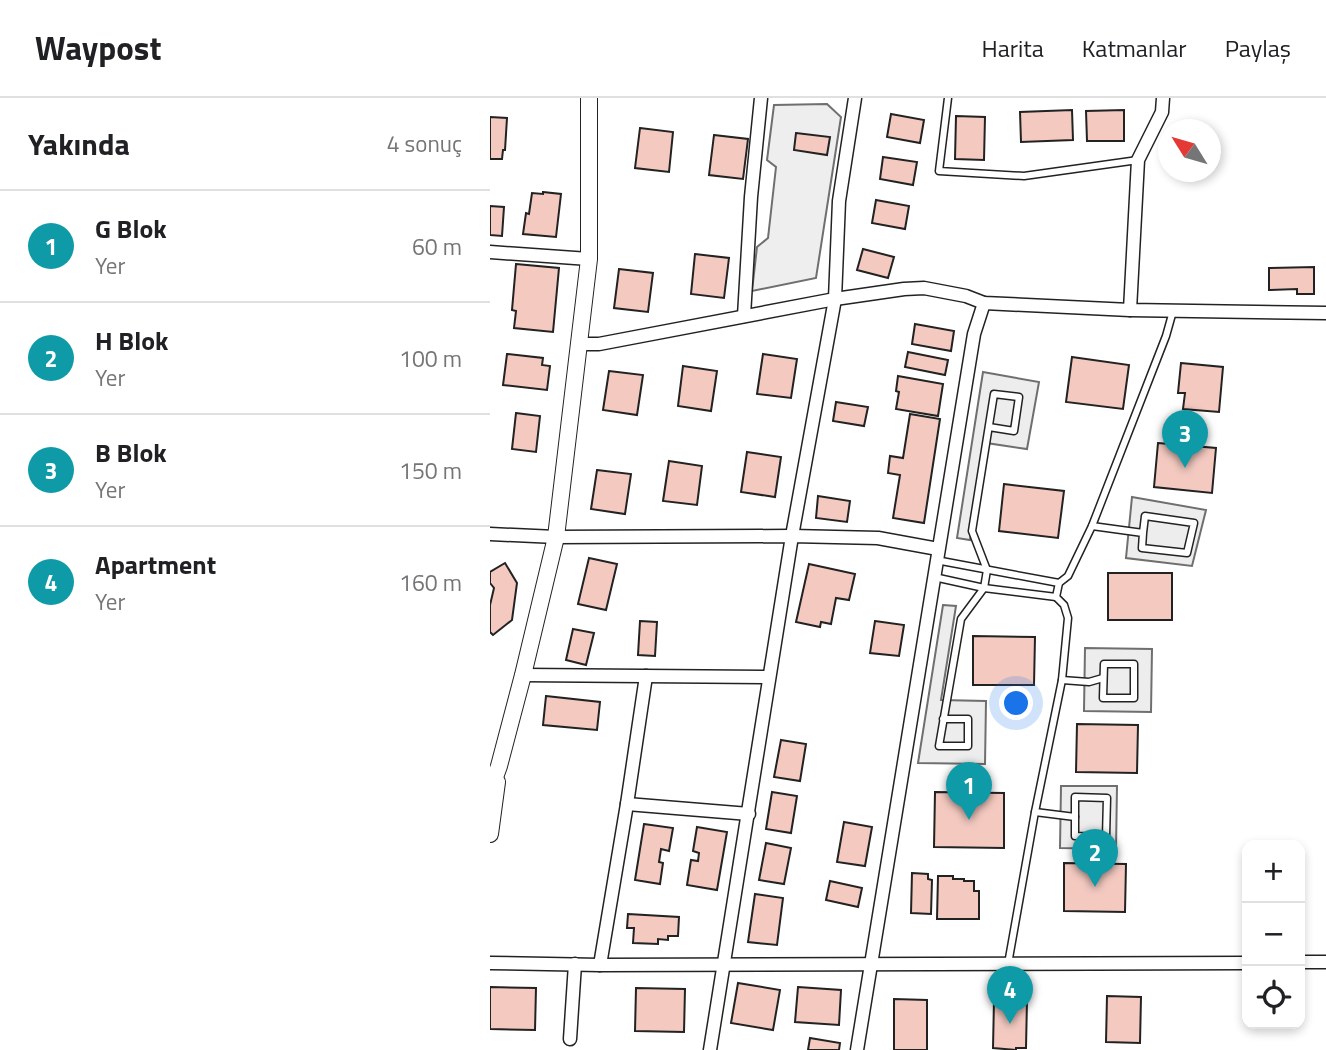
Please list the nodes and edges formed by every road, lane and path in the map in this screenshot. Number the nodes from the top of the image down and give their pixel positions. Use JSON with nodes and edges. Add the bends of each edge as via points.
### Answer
{"nodes":[{"id":1,"x":589,"y":98,"type":"edge"},
{"id":2,"x":761,"y":98,"type":"edge"},
{"id":3,"x":855,"y":98,"type":"edge"},
{"id":4,"x":948,"y":98,"type":"edge"},
{"id":5,"x":1163,"y":98,"type":"edge"},
{"id":6,"x":1138,"y":160,"type":"junction"},
{"id":7,"x":490,"y":252,"type":"edge"},
{"id":8,"x":589,"y":259,"type":"junction"},
{"id":9,"x":835,"y":299,"type":"junction"},
{"id":10,"x":984,"y":303,"type":"junction"},
{"id":11,"x":1130,"y":310,"type":"junction"},
{"id":12,"x":1174,"y":310,"type":"junction"},
{"id":13,"x":1326,"y":313,"type":"edge"},
{"id":14,"x":744,"y":316,"type":"junction"},
{"id":15,"x":579,"y":344,"type":"junction"},
{"id":16,"x":989,"y":427,"type":"junction"},
{"id":17,"x":1092,"y":526,"type":"junction"},
{"id":18,"x":1143,"y":533,"type":"junction"},
{"id":19,"x":490,"y":534,"type":"edge"},
{"id":20,"x":792,"y":536,"type":"junction"},
{"id":21,"x":556,"y":537,"type":"junction"},
{"id":22,"x":937,"y":555,"type":"junction"},
{"id":23,"x":987,"y":570,"type":"junction"},
{"id":24,"x":934,"y":577,"type":"junction"},
{"id":25,"x":1059,"y":583,"type":"junction"},
{"id":26,"x":984,"y":588,"type":"junction"},
{"id":27,"x":1056,"y":597,"type":"junction"},
{"id":28,"x":523,"y":675,"type":"junction"},
{"id":29,"x":646,"y":676,"type":"junction"},
{"id":30,"x":769,"y":677,"type":"junction"},
{"id":31,"x":1103,"y":678,"type":"junction"},
{"id":32,"x":1062,"y":680,"type":"junction"},
{"id":33,"x":943,"y":719,"type":"junction"},
{"id":34,"x":499,"y":766,"type":"junction"},
{"id":35,"x":490,"y":792,"type":"edge"},
{"id":36,"x":627,"y":804,"type":"junction"},
{"id":37,"x":1035,"y":812,"type":"junction"},
{"id":38,"x":749,"y":814,"type":"junction"},
{"id":39,"x":1075,"y":817,"type":"junction"},
{"id":40,"x":490,"y":834,"type":"edge"},
{"id":41,"x":1305,"y":962,"type":"edge"},
{"id":42,"x":1326,"y":962,"type":"edge"},
{"id":43,"x":870,"y":963,"type":"junction"},
{"id":44,"x":1242,"y":963,"type":"edge"},
{"id":45,"x":490,"y":964,"type":"edge"},
{"id":46,"x":575,"y":964,"type":"junction"},
{"id":47,"x":1008,"y":964,"type":"junction"},
{"id":48,"x":600,"y":965,"type":"junction"},
{"id":49,"x":724,"y":965,"type":"junction"},
{"id":50,"x":570,"y":1039,"type":"dead end"},
{"id":51,"x":710,"y":1050,"type":"edge"},
{"id":52,"x":857,"y":1050,"type":"edge"}],
"edges":[{"from":1,"to":8,"type":"street"},
{"from":2,"to":14,"type":"street"},
{"from":3,"to":9,"type":"street","via":[[839,201]]},
{"from":4,"to":6,"type":"lane","via":[[939,171],[1024,176]]},
{"from":5,"to":6,"type":"street","via":[[1162,112]]},
{"from":6,"to":11,"type":"street"},
{"from":7,"to":8,"type":"street"},
{"from":8,"to":15,"type":"street"},
{"from":9,"to":10,"type":"street","via":[[914,288]]},
{"from":9,"to":14,"type":"street"},
{"from":9,"to":20,"type":"street"},
{"from":10,"to":11,"type":"street"},
{"from":10,"to":22,"type":"street","via":[[974,334]]},
{"from":11,"to":12,"type":"street"},
{"from":12,"to":13,"type":"street"},
{"from":12,"to":17,"type":"lane"},
{"from":14,"to":15,"type":"street"},
{"from":15,"to":21,"type":"street"},
{"from":16,"to":16,"type":"lane","via":[[1014,431],[1019,397],[995,394]]},
{"from":16,"to":23,"type":"lane","via":[[972,531]]},
{"from":17,"to":18,"type":"lane"},
{"from":17,"to":25,"type":"lane","via":[[1068,576]]},
{"from":18,"to":18,"type":"lane","via":[[1144,516],[1194,523],[1188,553],[1142,548]]},
{"from":19,"to":21,"type":"street"},
{"from":20,"to":21,"type":"street"},
{"from":20,"to":22,"type":"street","via":[[878,538]]},
{"from":20,"to":30,"type":"street"},
{"from":21,"to":28,"type":"street"},
{"from":22,"to":23,"type":"lane"},
{"from":22,"to":24,"type":"street"},
{"from":23,"to":25,"type":"lane"},
{"from":23,"to":26,"type":"lane"},
{"from":24,"to":26,"type":"lane"},
{"from":24,"to":43,"type":"street"},
{"from":25,"to":27,"type":"lane"},
{"from":26,"to":27,"type":"lane"},
{"from":26,"to":33,"type":"lane","via":[[961,619]]},
{"from":27,"to":32,"type":"lane","via":[[1068,618]]},
{"from":28,"to":29,"type":"street"},
{"from":28,"to":34,"type":"street"},
{"from":29,"to":30,"type":"street"},
{"from":29,"to":36,"type":"street"},
{"from":30,"to":38,"type":"street"},
{"from":31,"to":31,"type":"lane","via":[[1104,664],[1135,664],[1134,698],[1102,698]]},
{"from":31,"to":32,"type":"lane"},
{"from":32,"to":37,"type":"lane"},
{"from":33,"to":33,"type":"lane","via":[[968,719],[968,746],[939,746]]},
{"from":34,"to":35,"type":"street"},
{"from":34,"to":40,"type":"street"},
{"from":36,"to":38,"type":"street"},
{"from":36,"to":48,"type":"street"},
{"from":37,"to":39,"type":"lane"},
{"from":37,"to":47,"type":"lane"},
{"from":38,"to":49,"type":"street"},
{"from":39,"to":39,"type":"lane","via":[[1075,797],[1107,798],[1107,837],[1074,836]]},
{"from":41,"to":42,"type":"street"},
{"from":43,"to":47,"type":"street"},
{"from":43,"to":49,"type":"street"},
{"from":43,"to":52,"type":"street"},
{"from":44,"to":47,"type":"street"},
{"from":45,"to":46,"type":"street"},
{"from":46,"to":48,"type":"street"},
{"from":46,"to":50,"type":"street"},
{"from":48,"to":49,"type":"street"},
{"from":49,"to":51,"type":"street"}]}
